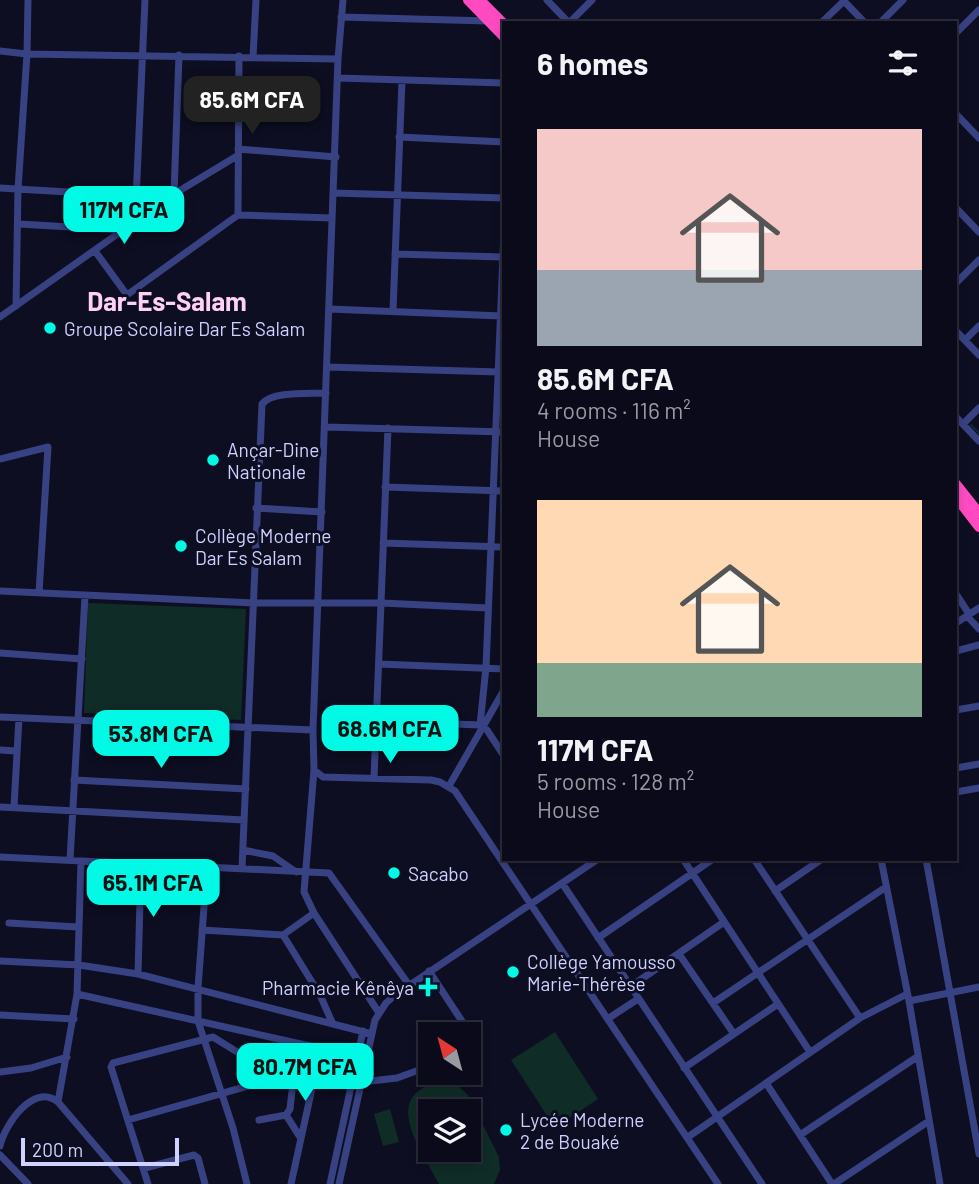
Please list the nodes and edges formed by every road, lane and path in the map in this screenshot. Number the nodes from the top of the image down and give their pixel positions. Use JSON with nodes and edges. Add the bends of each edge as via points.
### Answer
{"nodes":[{"id":1,"x":28,"y":0,"type":"edge"},
{"id":2,"x":145,"y":0,"type":"edge"},
{"id":3,"x":256,"y":0,"type":"edge"},
{"id":4,"x":343,"y":0,"type":"edge"},
{"id":5,"x":468,"y":0,"type":"edge"},
{"id":6,"x":480,"y":0,"type":"edge"},
{"id":7,"x":547,"y":0,"type":"edge"},
{"id":8,"x":592,"y":0,"type":"edge"},
{"id":9,"x":843,"y":0,"type":"edge"},
{"id":10,"x":903,"y":0,"type":"edge"},
{"id":11,"x":979,"y":10,"type":"edge"},
{"id":12,"x":341,"y":17,"type":"junction"},
{"id":13,"x":972,"y":17,"type":"junction"},
{"id":14,"x":489,"y":21,"type":"junction"},
{"id":15,"x":567,"y":21,"type":"edge"},
{"id":16,"x":571,"y":21,"type":"edge"},
{"id":17,"x":823,"y":21,"type":"edge"},
{"id":18,"x":863,"y":21,"type":"edge"},
{"id":19,"x":882,"y":21,"type":"edge"},
{"id":20,"x":502,"y":22,"type":"edge"},
{"id":21,"x":979,"y":24,"type":"edge"},
{"id":22,"x":957,"y":32,"type":"edge"},
{"id":23,"x":502,"y":35,"type":"edge"},
{"id":24,"x":0,"y":51,"type":"edge"},
{"id":25,"x":27,"y":54,"type":"junction"},
{"id":26,"x":142,"y":54,"type":"junction"},
{"id":27,"x":179,"y":55,"type":"junction"},
{"id":28,"x":239,"y":56,"type":"junction"},
{"id":29,"x":253,"y":57,"type":"junction"},
{"id":30,"x":338,"y":59,"type":"junction"},
{"id":31,"x":338,"y":78,"type":"junction"},
{"id":32,"x":402,"y":80,"type":"junction"},
{"id":33,"x":502,"y":83,"type":"edge"},
{"id":34,"x":957,"y":119,"type":"edge"},
{"id":35,"x":400,"y":137,"type":"junction"},
{"id":36,"x":979,"y":138,"type":"edge"},
{"id":37,"x":502,"y":142,"type":"edge"},
{"id":38,"x":237,"y":153,"type":"junction"},
{"id":39,"x":336,"y":157,"type":"junction"},
{"id":40,"x":0,"y":188,"type":"edge"},
{"id":41,"x":18,"y":189,"type":"junction"},
{"id":42,"x":333,"y":193,"type":"junction"},
{"id":43,"x":174,"y":194,"type":"junction"},
{"id":44,"x":397,"y":195,"type":"junction"},
{"id":45,"x":136,"y":196,"type":"junction"},
{"id":46,"x":502,"y":198,"type":"edge"},
{"id":47,"x":957,"y":211,"type":"edge"},
{"id":48,"x":238,"y":215,"type":"junction"},
{"id":49,"x":332,"y":218,"type":"junction"},
{"id":50,"x":135,"y":222,"type":"junction"},
{"id":51,"x":19,"y":224,"type":"junction"},
{"id":52,"x":122,"y":230,"type":"junction"},
{"id":53,"x":979,"y":232,"type":"edge"},
{"id":54,"x":95,"y":251,"type":"junction"},
{"id":55,"x":395,"y":254,"type":"junction"},
{"id":56,"x":502,"y":257,"type":"edge"},
{"id":57,"x":979,"y":260,"type":"edge"},
{"id":58,"x":957,"y":282,"type":"edge"},
{"id":59,"x":16,"y":306,"type":"junction"},
{"id":60,"x":329,"y":309,"type":"junction"},
{"id":61,"x":393,"y":311,"type":"junction"},
{"id":62,"x":502,"y":314,"type":"edge"},
{"id":63,"x":0,"y":317,"type":"edge"},
{"id":64,"x":979,"y":326,"type":"edge"},
{"id":65,"x":957,"y":332,"type":"edge"},
{"id":66,"x":965,"y":340,"type":"junction"},
{"id":67,"x":502,"y":343,"type":"edge"},
{"id":68,"x":979,"y":355,"type":"edge"},
{"id":69,"x":327,"y":367,"type":"junction"},
{"id":70,"x":499,"y":372,"type":"junction"},
{"id":71,"x":326,"y":393,"type":"junction"},
{"id":72,"x":979,"y":408,"type":"edge"},
{"id":73,"x":957,"y":418,"type":"edge"},
{"id":74,"x":962,"y":424,"type":"junction"},
{"id":75,"x":326,"y":427,"type":"junction"},
{"id":76,"x":388,"y":428,"type":"junction"},
{"id":77,"x":495,"y":431,"type":"junction"},
{"id":78,"x":502,"y":432,"type":"edge"},
{"id":79,"x":979,"y":441,"type":"edge"},
{"id":80,"x":0,"y":459,"type":"edge"},
{"id":81,"x":957,"y":485,"type":"edge"},
{"id":82,"x":385,"y":487,"type":"junction"},
{"id":83,"x":492,"y":491,"type":"junction"},
{"id":84,"x":502,"y":491,"type":"edge"},
{"id":85,"x":957,"y":499,"type":"edge"},
{"id":86,"x":256,"y":508,"type":"junction"},
{"id":87,"x":322,"y":512,"type":"junction"},
{"id":88,"x":979,"y":513,"type":"edge"},
{"id":89,"x":979,"y":527,"type":"edge"},
{"id":90,"x":383,"y":543,"type":"junction"},
{"id":91,"x":490,"y":546,"type":"junction"},
{"id":92,"x":502,"y":547,"type":"edge"},
{"id":93,"x":0,"y":591,"type":"edge"},
{"id":94,"x":38,"y":593,"type":"junction"},
{"id":95,"x":85,"y":596,"type":"junction"},
{"id":96,"x":957,"y":596,"type":"edge"},
{"id":97,"x":254,"y":603,"type":"junction"},
{"id":98,"x":382,"y":603,"type":"junction"},
{"id":99,"x":318,"y":604,"type":"junction"},
{"id":100,"x":488,"y":608,"type":"junction"},
{"id":101,"x":979,"y":608,"type":"edge"},
{"id":102,"x":968,"y":615,"type":"junction"},
{"id":103,"x":957,"y":622,"type":"edge"},
{"id":104,"x":979,"y":629,"type":"edge"},
{"id":105,"x":979,"y":645,"type":"edge"},
{"id":106,"x":957,"y":651,"type":"edge"},
{"id":107,"x":0,"y":653,"type":"edge"},
{"id":108,"x":82,"y":659,"type":"junction"},
{"id":109,"x":379,"y":664,"type":"junction"},
{"id":110,"x":486,"y":667,"type":"junction"},
{"id":111,"x":502,"y":669,"type":"edge"},
{"id":112,"x":502,"y":693,"type":"edge"},
{"id":113,"x":979,"y":706,"type":"edge"},
{"id":114,"x":957,"y":710,"type":"edge"},
{"id":115,"x":0,"y":717,"type":"edge"},
{"id":116,"x":19,"y":719,"type":"junction"},
{"id":117,"x":376,"y":721,"type":"junction"},
{"id":118,"x":79,"y":722,"type":"junction"},
{"id":119,"x":481,"y":725,"type":"junction"},
{"id":120,"x":248,"y":728,"type":"junction"},
{"id":121,"x":313,"y":730,"type":"junction"},
{"id":122,"x":0,"y":751,"type":"edge"},
{"id":123,"x":16,"y":751,"type":"junction"},
{"id":124,"x":502,"y":753,"type":"edge"},
{"id":125,"x":979,"y":764,"type":"edge"},
{"id":126,"x":957,"y":768,"type":"edge"},
{"id":127,"x":314,"y":770,"type":"junction"},
{"id":128,"x":374,"y":778,"type":"junction"},
{"id":129,"x":74,"y":780,"type":"junction"},
{"id":130,"x":449,"y":786,"type":"junction"},
{"id":131,"x":979,"y":788,"type":"edge"},
{"id":132,"x":246,"y":789,"type":"junction"},
{"id":133,"x":957,"y":792,"type":"edge"},
{"id":134,"x":0,"y":807,"type":"edge"},
{"id":135,"x":14,"y":807,"type":"junction"},
{"id":136,"x":73,"y":811,"type":"junction"},
{"id":137,"x":244,"y":820,"type":"junction"},
{"id":138,"x":502,"y":848,"type":"edge"},
{"id":139,"x":243,"y":850,"type":"junction"},
{"id":140,"x":497,"y":852,"type":"junction"},
{"id":141,"x":0,"y":857,"type":"edge"},
{"id":142,"x":502,"y":859,"type":"edge"},
{"id":143,"x":70,"y":860,"type":"junction"},
{"id":144,"x":80,"y":861,"type":"junction"},
{"id":145,"x":503,"y":861,"type":"edge"},
{"id":146,"x":595,"y":861,"type":"edge"},
{"id":147,"x":684,"y":861,"type":"edge"},
{"id":148,"x":710,"y":861,"type":"edge"},
{"id":149,"x":755,"y":861,"type":"edge"},
{"id":150,"x":819,"y":861,"type":"edge"},
{"id":151,"x":881,"y":861,"type":"edge"},
{"id":152,"x":926,"y":861,"type":"edge"},
{"id":153,"x":141,"y":863,"type":"junction"},
{"id":154,"x":207,"y":866,"type":"junction"},
{"id":155,"x":242,"y":869,"type":"junction"},
{"id":156,"x":300,"y":873,"type":"junction"},
{"id":157,"x":693,"y":874,"type":"junction"},
{"id":158,"x":562,"y":883,"type":"junction"},
{"id":159,"x":886,"y":887,"type":"junction"},
{"id":160,"x":775,"y":891,"type":"junction"},
{"id":161,"x":532,"y":903,"type":"junction"},
{"id":162,"x":314,"y":914,"type":"junction"},
{"id":163,"x":724,"y":922,"type":"junction"},
{"id":164,"x":9,"y":923,"type":"dead end"},
{"id":165,"x":78,"y":927,"type":"junction"},
{"id":166,"x":202,"y":930,"type":"junction"},
{"id":167,"x":283,"y":935,"type":"junction"},
{"id":168,"x":598,"y":938,"type":"junction"},
{"id":169,"x":808,"y":940,"type":"junction"},
{"id":170,"x":679,"y":954,"type":"junction"},
{"id":171,"x":0,"y":961,"type":"edge"},
{"id":172,"x":79,"y":965,"type":"junction"},
{"id":173,"x":429,"y":971,"type":"junction"},
{"id":174,"x":758,"y":973,"type":"junction"},
{"id":175,"x":138,"y":974,"type":"junction"},
{"id":176,"x":408,"y":985,"type":"junction"},
{"id":177,"x":630,"y":987,"type":"junction"},
{"id":178,"x":979,"y":987,"type":"edge"},
{"id":179,"x":198,"y":988,"type":"junction"},
{"id":180,"x":950,"y":992,"type":"junction"},
{"id":181,"x":77,"y":994,"type":"junction"},
{"id":182,"x":908,"y":998,"type":"junction"},
{"id":183,"x":638,"y":999,"type":"junction"},
{"id":184,"x":713,"y":1003,"type":"junction"},
{"id":185,"x":778,"y":1004,"type":"junction"},
{"id":186,"x":379,"y":1013,"type":"junction"},
{"id":187,"x":0,"y":1015,"type":"edge"},
{"id":188,"x":609,"y":1018,"type":"junction"},
{"id":189,"x":860,"y":1018,"type":"junction"},
{"id":190,"x":74,"y":1019,"type":"junction"},
{"id":191,"x":198,"y":1021,"type":"junction"},
{"id":192,"x":332,"y":1022,"type":"junction"},
{"id":193,"x":463,"y":1022,"type":"edge"},
{"id":194,"x":363,"y":1031,"type":"junction"},
{"id":195,"x":372,"y":1034,"type":"junction"},
{"id":196,"x":734,"y":1034,"type":"junction"},
{"id":197,"x":204,"y":1040,"type":"junction"},
{"id":198,"x":810,"y":1052,"type":"junction"},
{"id":199,"x":67,"y":1057,"type":"junction"},
{"id":200,"x":917,"y":1057,"type":"junction"},
{"id":201,"x":318,"y":1060,"type":"junction"},
{"id":202,"x":684,"y":1068,"type":"junction"},
{"id":203,"x":418,"y":1070,"type":"edge"},
{"id":204,"x":0,"y":1072,"type":"edge"},
{"id":205,"x":294,"y":1073,"type":"junction"},
{"id":206,"x":362,"y":1082,"type":"junction"},
{"id":207,"x":766,"y":1083,"type":"junction"},
{"id":208,"x":222,"y":1092,"type":"junction"},
{"id":209,"x":58,"y":1102,"type":"junction"},
{"id":210,"x":286,"y":1115,"type":"junction"},
{"id":211,"x":717,"y":1118,"type":"junction"},
{"id":212,"x":128,"y":1120,"type":"junction"},
{"id":213,"x":259,"y":1120,"type":"dead end"},
{"id":214,"x":929,"y":1121,"type":"junction"},
{"id":215,"x":800,"y":1135,"type":"junction"},
{"id":216,"x":300,"y":1137,"type":"junction"},
{"id":217,"x":688,"y":1137,"type":"junction"},
{"id":218,"x":0,"y":1146,"type":"edge"},
{"id":219,"x":0,"y":1154,"type":"edge"},
{"id":220,"x":979,"y":1154,"type":"edge"},
{"id":221,"x":145,"y":1168,"type":"junction"},
{"id":222,"x":938,"y":1183,"type":"edge"},
{"id":223,"x":28,"y":1184,"type":"edge"},
{"id":224,"x":128,"y":1184,"type":"edge"},
{"id":225,"x":148,"y":1184,"type":"edge"},
{"id":226,"x":205,"y":1184,"type":"edge"},
{"id":227,"x":247,"y":1184,"type":"edge"},
{"id":228,"x":291,"y":1184,"type":"edge"},
{"id":229,"x":330,"y":1184,"type":"edge"},
{"id":230,"x":340,"y":1184,"type":"edge"},
{"id":231,"x":718,"y":1184,"type":"edge"},
{"id":232,"x":762,"y":1184,"type":"edge"},
{"id":233,"x":833,"y":1184,"type":"edge"}],
"edges":[{"from":1,"to":25,"type":"street"},
{"from":2,"to":26,"type":"street"},
{"from":3,"to":29,"type":"street"},
{"from":4,"to":12,"type":"street"},
{"from":5,"to":14,"type":"highway"},
{"from":6,"to":20,"type":"highway"},
{"from":7,"to":15,"type":"street"},
{"from":8,"to":16,"type":"street"},
{"from":9,"to":17,"type":"street"},
{"from":9,"to":18,"type":"street"},
{"from":10,"to":19,"type":"street"},
{"from":11,"to":13,"type":"street"},
{"from":12,"to":14,"type":"street"},
{"from":12,"to":30,"type":"street"},
{"from":13,"to":21,"type":"street"},
{"from":13,"to":22,"type":"street"},
{"from":14,"to":23,"type":"highway"},
{"from":24,"to":25,"type":"street"},
{"from":25,"to":26,"type":"street"},
{"from":25,"to":41,"type":"street"},
{"from":26,"to":27,"type":"street"},
{"from":26,"to":45,"type":"street"},
{"from":27,"to":28,"type":"street"},
{"from":27,"to":43,"type":"street"},
{"from":28,"to":29,"type":"street"},
{"from":28,"to":38,"type":"street"},
{"from":29,"to":30,"type":"street"},
{"from":30,"to":31,"type":"street"},
{"from":31,"to":32,"type":"street"},
{"from":31,"to":39,"type":"street"},
{"from":32,"to":33,"type":"street"},
{"from":32,"to":35,"type":"street"},
{"from":34,"to":36,"type":"street"},
{"from":35,"to":37,"type":"street"},
{"from":35,"to":44,"type":"street"},
{"from":38,"to":39,"type":"street"},
{"from":38,"to":43,"type":"street"},
{"from":38,"to":48,"type":"street"},
{"from":39,"to":42,"type":"street"},
{"from":40,"to":41,"type":"street"},
{"from":41,"to":45,"type":"street"},
{"from":41,"to":51,"type":"street"},
{"from":42,"to":44,"type":"street"},
{"from":42,"to":49,"type":"street"},
{"from":43,"to":50,"type":"street"},
{"from":44,"to":46,"type":"street"},
{"from":44,"to":55,"type":"street"},
{"from":45,"to":50,"type":"street"},
{"from":47,"to":53,"type":"street"},
{"from":48,"to":49,"type":"street"},
{"from":48,"to":54,"type":"street","via":[[127,295]]},
{"from":49,"to":60,"type":"street"},
{"from":50,"to":52,"type":"street"},
{"from":51,"to":52,"type":"street"},
{"from":51,"to":59,"type":"street"},
{"from":52,"to":54,"type":"street"},
{"from":54,"to":59,"type":"street"},
{"from":55,"to":56,"type":"street"},
{"from":55,"to":61,"type":"street"},
{"from":57,"to":58,"type":"street"},
{"from":59,"to":63,"type":"street"},
{"from":60,"to":61,"type":"street"},
{"from":60,"to":69,"type":"street"},
{"from":61,"to":62,"type":"street"},
{"from":64,"to":66,"type":"street"},
{"from":65,"to":66,"type":"street"},
{"from":66,"to":68,"type":"street"},
{"from":67,"to":70,"type":"street"},
{"from":69,"to":70,"type":"street"},
{"from":69,"to":71,"type":"street"},
{"from":70,"to":77,"type":"street"},
{"from":71,"to":75,"type":"street"},
{"from":71,"to":86,"type":"street","via":[[274,396],[261,404]]},
{"from":72,"to":74,"type":"street"},
{"from":73,"to":74,"type":"street"},
{"from":74,"to":79,"type":"street"},
{"from":75,"to":76,"type":"street"},
{"from":75,"to":87,"type":"street"},
{"from":76,"to":77,"type":"street"},
{"from":76,"to":82,"type":"street"},
{"from":77,"to":78,"type":"street"},
{"from":77,"to":83,"type":"street"},
{"from":80,"to":94,"type":"street","via":[[48,447]]},
{"from":81,"to":88,"type":"highway"},
{"from":82,"to":83,"type":"street"},
{"from":82,"to":90,"type":"street"},
{"from":83,"to":84,"type":"street"},
{"from":83,"to":91,"type":"street"},
{"from":85,"to":89,"type":"highway"},
{"from":86,"to":87,"type":"street"},
{"from":86,"to":97,"type":"street"},
{"from":87,"to":99,"type":"street"},
{"from":90,"to":91,"type":"street"},
{"from":90,"to":98,"type":"street"},
{"from":91,"to":92,"type":"street"},
{"from":91,"to":100,"type":"street"},
{"from":93,"to":94,"type":"street"},
{"from":94,"to":95,"type":"street"},
{"from":95,"to":97,"type":"street"},
{"from":95,"to":108,"type":"street"},
{"from":96,"to":102,"type":"street"},
{"from":97,"to":99,"type":"street"},
{"from":97,"to":120,"type":"street"},
{"from":98,"to":99,"type":"street"},
{"from":98,"to":100,"type":"street"},
{"from":98,"to":109,"type":"street"},
{"from":99,"to":121,"type":"street"},
{"from":100,"to":110,"type":"street"},
{"from":101,"to":102,"type":"street"},
{"from":102,"to":103,"type":"street"},
{"from":102,"to":104,"type":"street"},
{"from":105,"to":106,"type":"street"},
{"from":107,"to":108,"type":"street"},
{"from":108,"to":118,"type":"street"},
{"from":109,"to":110,"type":"street"},
{"from":109,"to":117,"type":"street"},
{"from":110,"to":111,"type":"street"},
{"from":110,"to":119,"type":"street"},
{"from":112,"to":119,"type":"street"},
{"from":113,"to":114,"type":"street"},
{"from":115,"to":116,"type":"street"},
{"from":116,"to":118,"type":"street"},
{"from":116,"to":123,"type":"street"},
{"from":117,"to":119,"type":"street"},
{"from":117,"to":128,"type":"street"},
{"from":118,"to":120,"type":"street"},
{"from":118,"to":129,"type":"street"},
{"from":119,"to":124,"type":"street"},
{"from":119,"to":130,"type":"street"},
{"from":120,"to":121,"type":"street"},
{"from":120,"to":132,"type":"street"},
{"from":121,"to":127,"type":"street"},
{"from":122,"to":123,"type":"street"},
{"from":123,"to":135,"type":"street"},
{"from":125,"to":126,"type":"street"},
{"from":127,"to":128,"type":"street","via":[[323,777]]},
{"from":127,"to":156,"type":"street"},
{"from":128,"to":130,"type":"street","via":[[431,780]]},
{"from":129,"to":132,"type":"street"},
{"from":129,"to":136,"type":"street"},
{"from":130,"to":140,"type":"street"},
{"from":131,"to":133,"type":"street"},
{"from":132,"to":137,"type":"street"},
{"from":134,"to":135,"type":"street"},
{"from":135,"to":136,"type":"street"},
{"from":136,"to":137,"type":"street"},
{"from":136,"to":143,"type":"street"},
{"from":137,"to":139,"type":"street"},
{"from":138,"to":140,"type":"street"},
{"from":139,"to":155,"type":"street"},
{"from":139,"to":156,"type":"street","via":[[273,856]]},
{"from":140,"to":142,"type":"street"},
{"from":141,"to":143,"type":"street"},
{"from":143,"to":144,"type":"street"},
{"from":144,"to":153,"type":"street"},
{"from":144,"to":165,"type":"street"},
{"from":145,"to":161,"type":"street"},
{"from":146,"to":158,"type":"street"},
{"from":147,"to":157,"type":"street"},
{"from":148,"to":157,"type":"street"},
{"from":149,"to":160,"type":"street"},
{"from":150,"to":160,"type":"street"},
{"from":151,"to":159,"type":"street"},
{"from":152,"to":180,"type":"street"},
{"from":153,"to":154,"type":"street"},
{"from":153,"to":175,"type":"street"},
{"from":154,"to":155,"type":"street"},
{"from":154,"to":166,"type":"street"},
{"from":155,"to":156,"type":"street"},
{"from":156,"to":162,"type":"street"},
{"from":156,"to":176,"type":"street","via":[[330,874]]},
{"from":157,"to":163,"type":"street"},
{"from":157,"to":168,"type":"street"},
{"from":158,"to":161,"type":"street"},
{"from":158,"to":168,"type":"street"},
{"from":159,"to":169,"type":"street"},
{"from":159,"to":182,"type":"street"},
{"from":160,"to":169,"type":"street"},
{"from":161,"to":173,"type":"street"},
{"from":161,"to":188,"type":"street"},
{"from":162,"to":167,"type":"street"},
{"from":162,"to":186,"type":"street"},
{"from":163,"to":170,"type":"street"},
{"from":163,"to":174,"type":"street"},
{"from":164,"to":165,"type":"street"},
{"from":165,"to":172,"type":"street"},
{"from":166,"to":167,"type":"street"},
{"from":166,"to":179,"type":"street"},
{"from":167,"to":192,"type":"street"},
{"from":168,"to":177,"type":"street"},
{"from":169,"to":174,"type":"street"},
{"from":169,"to":189,"type":"street"},
{"from":170,"to":177,"type":"street"},
{"from":170,"to":184,"type":"street"},
{"from":171,"to":172,"type":"street"},
{"from":172,"to":175,"type":"street"},
{"from":172,"to":181,"type":"street"},
{"from":173,"to":176,"type":"street"},
{"from":173,"to":193,"type":"street"},
{"from":174,"to":184,"type":"street"},
{"from":174,"to":185,"type":"street"},
{"from":175,"to":179,"type":"street"},
{"from":176,"to":186,"type":"street"},
{"from":177,"to":183,"type":"street"},
{"from":178,"to":180,"type":"street"},
{"from":179,"to":191,"type":"street"},
{"from":179,"to":192,"type":"street"},
{"from":180,"to":182,"type":"street"},
{"from":180,"to":220,"type":"street"},
{"from":181,"to":190,"type":"street"},
{"from":181,"to":191,"type":"street"},
{"from":182,"to":189,"type":"street"},
{"from":182,"to":200,"type":"street"},
{"from":183,"to":188,"type":"street"},
{"from":183,"to":202,"type":"street"},
{"from":184,"to":196,"type":"street"},
{"from":185,"to":196,"type":"street"},
{"from":185,"to":198,"type":"street"},
{"from":186,"to":195,"type":"street"},
{"from":187,"to":190,"type":"street"},
{"from":188,"to":217,"type":"street"},
{"from":189,"to":198,"type":"street"},
{"from":190,"to":199,"type":"street"},
{"from":191,"to":197,"type":"street"},
{"from":191,"to":201,"type":"street","via":[[319,1048]]},
{"from":192,"to":194,"type":"street"},
{"from":194,"to":195,"type":"street"},
{"from":194,"to":229,"type":"street"},
{"from":195,"to":206,"type":"street"},
{"from":196,"to":202,"type":"street"},
{"from":197,"to":205,"type":"street","via":[[214,1037],[268,1071]]},
{"from":197,"to":208,"type":"street"},
{"from":197,"to":212,"type":"street","via":[[111,1065]]},
{"from":198,"to":207,"type":"street"},
{"from":199,"to":204,"type":"street"},
{"from":199,"to":209,"type":"street"},
{"from":200,"to":214,"type":"street"},
{"from":200,"to":215,"type":"street"},
{"from":201,"to":205,"type":"street"},
{"from":201,"to":216,"type":"street"},
{"from":202,"to":211,"type":"street"},
{"from":203,"to":206,"type":"street"},
{"from":205,"to":208,"type":"street"},
{"from":205,"to":210,"type":"street"},
{"from":206,"to":230,"type":"street"},
{"from":207,"to":211,"type":"street"},
{"from":207,"to":215,"type":"street"},
{"from":208,"to":212,"type":"street"},
{"from":208,"to":227,"type":"street"},
{"from":209,"to":218,"type":"street","via":[[39,1096],[5,1128]]},
{"from":209,"to":224,"type":"street"},
{"from":210,"to":213,"type":"street"},
{"from":210,"to":216,"type":"street"},
{"from":211,"to":217,"type":"street"},
{"from":211,"to":232,"type":"street"},
{"from":212,"to":221,"type":"street"},
{"from":214,"to":222,"type":"street"},
{"from":214,"to":233,"type":"street"},
{"from":215,"to":233,"type":"street"},
{"from":216,"to":228,"type":"street"},
{"from":217,"to":231,"type":"street"},
{"from":219,"to":223,"type":"street"},
{"from":221,"to":225,"type":"street"},
{"from":221,"to":226,"type":"street","via":[[194,1155]]}]}
